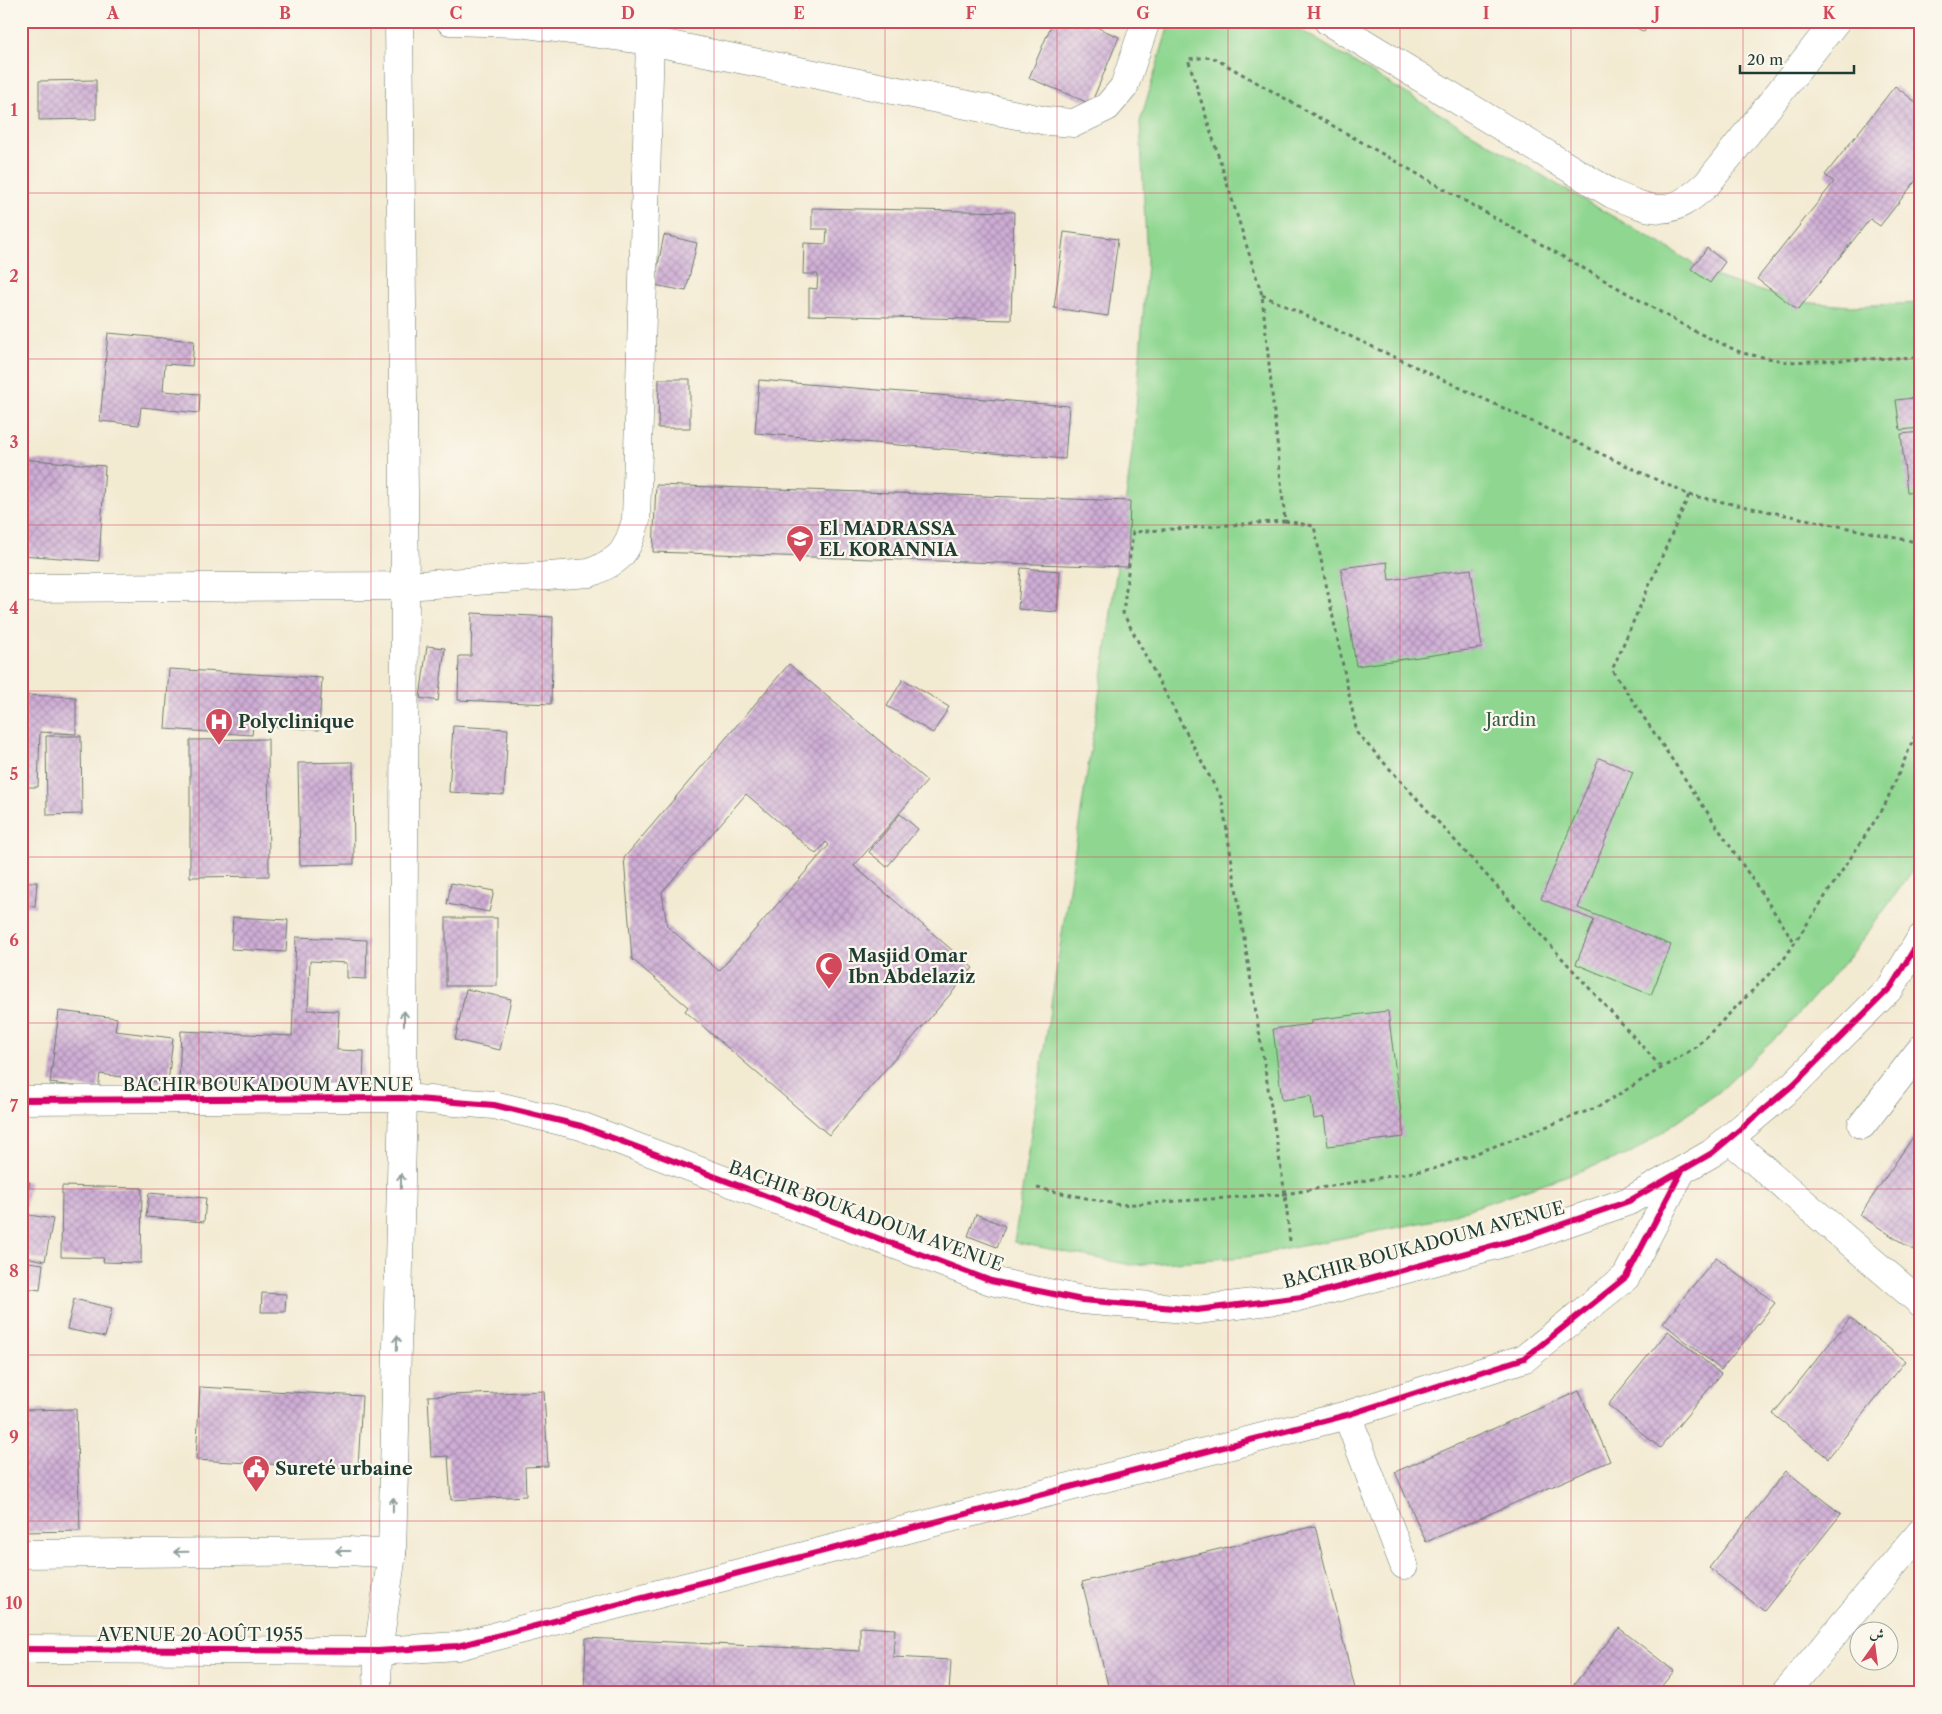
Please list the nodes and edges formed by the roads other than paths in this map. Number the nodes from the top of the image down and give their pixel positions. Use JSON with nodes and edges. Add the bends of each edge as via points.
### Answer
{"nodes":[{"id":1,"x":399,"y":21,"type":"edge"},
{"id":2,"x":450,"y":21,"type":"edge"},
{"id":3,"x":1146,"y":21,"type":"edge"},
{"id":4,"x":1328,"y":21,"type":"edge"},
{"id":5,"x":1836,"y":21,"type":"edge"},
{"id":6,"x":650,"y":41,"type":"junction"},
{"id":7,"x":404,"y":586,"type":"junction"},
{"id":8,"x":21,"y":588,"type":"edge"},
{"id":9,"x":1921,"y":938,"type":"edge"},
{"id":10,"x":1921,"y":1049,"type":"edge"},
{"id":11,"x":404,"y":1098,"type":"junction"},
{"id":12,"x":21,"y":1100,"type":"edge"},
{"id":13,"x":1862,"y":1126,"type":"dead end"},
{"id":14,"x":1729,"y":1139,"type":"junction"},
{"id":15,"x":1681,"y":1172,"type":"junction"},
{"id":16,"x":1921,"y":1303,"type":"edge"},
{"id":17,"x":1348,"y":1415,"type":"junction"},
{"id":18,"x":1921,"y":1532,"type":"edge"},
{"id":19,"x":21,"y":1554,"type":"edge"},
{"id":20,"x":392,"y":1554,"type":"junction"},
{"id":21,"x":1404,"y":1565,"type":"dead end"},
{"id":22,"x":21,"y":1649,"type":"edge"},
{"id":23,"x":378,"y":1651,"type":"junction"},
{"id":24,"x":377,"y":1693,"type":"edge"},
{"id":25,"x":1785,"y":1693,"type":"edge"}],
"edges":[{"from":1,"to":7,"type":"street"},
{"from":2,"to":6,"type":"street","via":[[518,23]]},
{"from":3,"to":6,"type":"street","via":[[1124,87],[1108,107],[1074,123]]},
{"from":4,"to":5,"type":"street","via":[[1612,194],[1661,210],[1687,201],[1707,184]]},
{"from":6,"to":7,"type":"street","via":[[636,520],[629,545],[614,562],[590,573]]},
{"from":7,"to":8,"type":"street"},
{"from":11,"to":7,"type":"street","one_way":true},
{"from":9,"to":14,"type":"street","name":"BACHIR BOUKADOUM AVENUE","via":[[1891,987],[1794,1084]]},
{"from":10,"to":13,"type":"street"},
{"from":11,"to":12,"type":"street","name":"BACHIR BOUKADOUM AVENUE"},
{"from":11,"to":15,"type":"street","name":"BACHIR BOUKADOUM AVENUE","via":[[494,1105],[581,1126],[991,1281],[1082,1300],[1198,1310],[1302,1297],[1526,1237],[1629,1201]]},
{"from":20,"to":11,"type":"street","one_way":true},
{"from":14,"to":15,"type":"street","name":"BACHIR BOUKADOUM AVENUE"},
{"from":14,"to":16,"type":"street"},
{"from":15,"to":17,"type":"street","name":"AVENUE 20 AOÛT 1955","via":[[1626,1277],[1525,1358]]},
{"from":17,"to":21,"type":"street"},
{"from":17,"to":23,"type":"street","name":"AVENUE 20 AOÛT 1955","via":[[458,1646]]},
{"from":18,"to":25,"type":"street"},
{"from":20,"to":19,"type":"street","one_way":true,"via":[[349,1551]]},
{"from":20,"to":23,"type":"street"},
{"from":22,"to":23,"type":"street","name":"AVENUE 20 AOÛT 1955"},
{"from":23,"to":24,"type":"street"}]}
